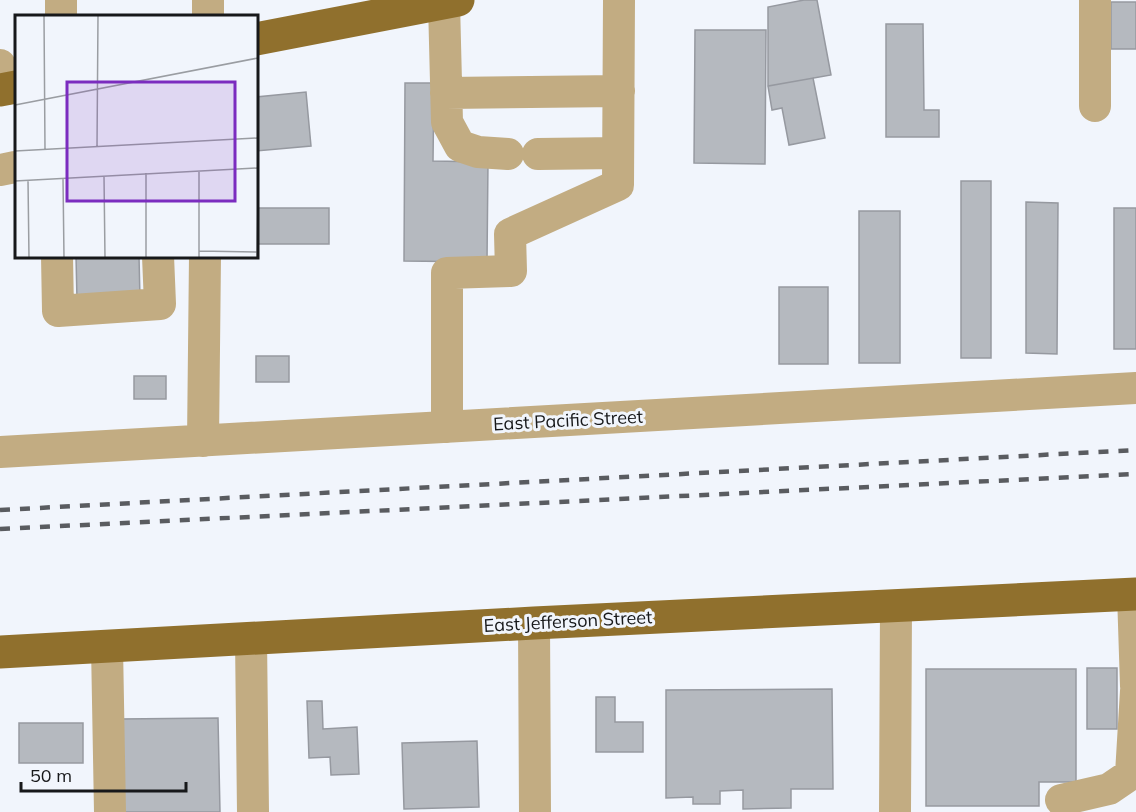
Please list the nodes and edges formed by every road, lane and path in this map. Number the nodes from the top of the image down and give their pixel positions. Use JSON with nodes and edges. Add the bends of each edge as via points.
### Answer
{"nodes":[{"id":1,"x":619,"y":0,"type":"edge"},
{"id":2,"x":1095,"y":0,"type":"edge"},
{"id":3,"x":451,"y":1,"type":"edge"},
{"id":4,"x":258,"y":39,"type":"edge"},
{"id":5,"x":619,"y":91,"type":"junction"},
{"id":6,"x":446,"y":93,"type":"junction"},
{"id":7,"x":1095,"y":106,"type":"dead end"},
{"id":8,"x":618,"y":153,"type":"junction"},
{"id":9,"x":57,"y":258,"type":"edge"},
{"id":10,"x":158,"y":258,"type":"edge"},
{"id":11,"x":206,"y":258,"type":"edge"},
{"id":12,"x":1136,"y":388,"type":"edge"},
{"id":13,"x":447,"y":427,"type":"junction"},
{"id":14,"x":203,"y":441,"type":"junction"},
{"id":15,"x":0,"y":452,"type":"edge"},
{"id":16,"x":1134,"y":594,"type":"edge"},
{"id":17,"x":896,"y":606,"type":"junction"},
{"id":18,"x":534,"y":623,"type":"junction"},
{"id":19,"x":251,"y":638,"type":"junction"},
{"id":20,"x":107,"y":646,"type":"junction"},
{"id":21,"x":1136,"y":650,"type":"edge"},
{"id":22,"x":0,"y":652,"type":"edge"},
{"id":23,"x":1136,"y":686,"type":"edge"},
{"id":24,"x":1136,"y":691,"type":"edge"},
{"id":25,"x":1134,"y":774,"type":"edge"},
{"id":26,"x":1061,"y":800,"type":"dead end"},
{"id":27,"x":110,"y":812,"type":"edge"},
{"id":28,"x":253,"y":812,"type":"edge"},
{"id":29,"x":535,"y":812,"type":"edge"},
{"id":30,"x":895,"y":812,"type":"edge"}],
"edges":[{"from":1,"to":5,"type":"street"},
{"from":2,"to":7,"type":"street"},
{"from":3,"to":4,"type":"main road"},
{"from":3,"to":6,"type":"street"},
{"from":5,"to":6,"type":"street"},
{"from":5,"to":8,"type":"street"},
{"from":6,"to":8,"type":"street","via":[[447,122],[460,146],[478,152],[523,154]]},
{"from":8,"to":13,"type":"street","via":[[618,185],[510,234],[511,271],[447,273]]},
{"from":9,"to":10,"type":"street","via":[[58,311],[160,304]]},
{"from":11,"to":14,"type":"street"},
{"from":12,"to":13,"type":"street","name":"East Pacific Street"},
{"from":13,"to":14,"type":"street","name":"East Pacific Street"},
{"from":14,"to":15,"type":"street","name":"East Pacific Street"},
{"from":16,"to":17,"type":"main road","name":"East Jefferson Street"},
{"from":16,"to":21,"type":"street"},
{"from":17,"to":18,"type":"main road","name":"East Jefferson Street"},
{"from":17,"to":30,"type":"street"},
{"from":18,"to":19,"type":"main road","name":"East Jefferson Street"},
{"from":18,"to":29,"type":"street"},
{"from":19,"to":20,"type":"main road","name":"East Jefferson Street"},
{"from":19,"to":28,"type":"street"},
{"from":20,"to":22,"type":"main road","name":"East Jefferson Street"},
{"from":20,"to":27,"type":"street"},
{"from":21,"to":23,"type":"street"},
{"from":24,"to":25,"type":"street"},
{"from":25,"to":26,"type":"street","via":[[1109,789]]}]}
